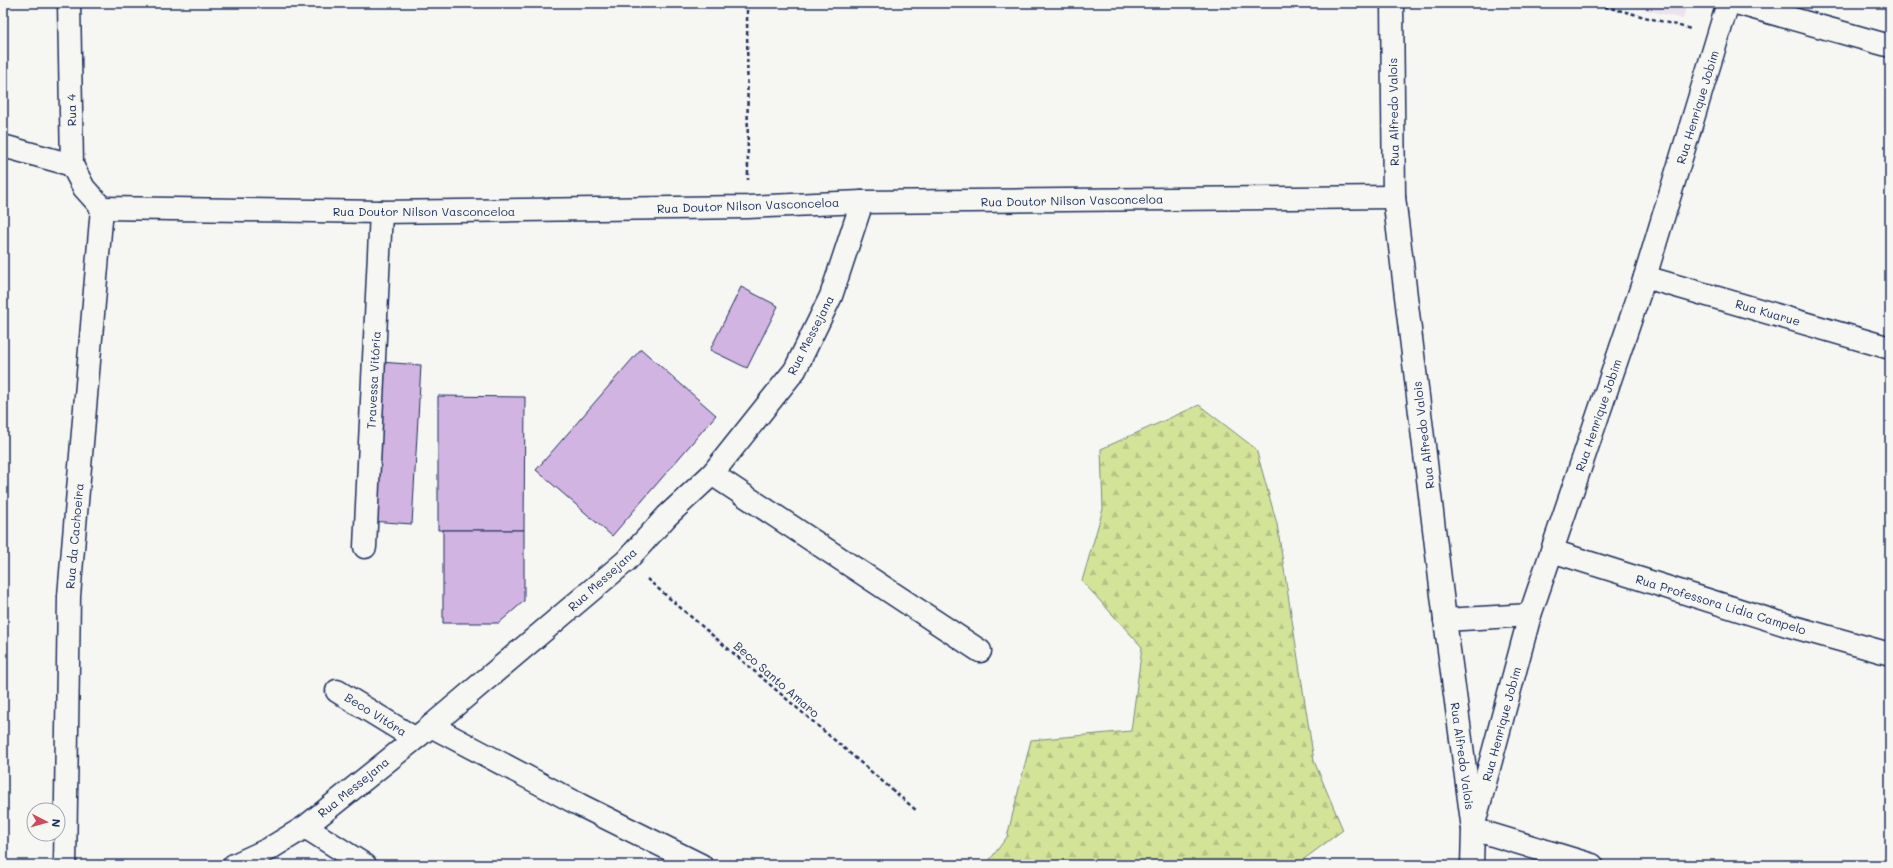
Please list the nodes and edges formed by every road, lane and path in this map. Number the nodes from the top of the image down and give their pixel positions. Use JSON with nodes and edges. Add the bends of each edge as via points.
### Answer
{"nodes":[{"id":1,"x":70,"y":3,"type":"edge"},
{"id":2,"x":747,"y":3,"type":"edge"},
{"id":3,"x":1392,"y":3,"type":"edge"},
{"id":4,"x":1591,"y":3,"type":"edge"},
{"id":5,"x":1728,"y":3,"type":"edge"},
{"id":6,"x":1736,"y":3,"type":"edge"},
{"id":7,"x":1718,"y":36,"type":"junction"},
{"id":8,"x":1890,"y":46,"type":"edge"},
{"id":9,"x":3,"y":146,"type":"edge"},
{"id":10,"x":72,"y":164,"type":"junction"},
{"id":11,"x":1394,"y":197,"type":"junction"},
{"id":12,"x":862,"y":202,"type":"junction"},
{"id":13,"x":748,"y":207,"type":"junction"},
{"id":14,"x":102,"y":208,"type":"junction"},
{"id":15,"x":381,"y":212,"type":"junction"},
{"id":16,"x":1645,"y":277,"type":"junction"},
{"id":17,"x":1890,"y":348,"type":"edge"},
{"id":18,"x":712,"y":474,"type":"junction"},
{"id":19,"x":365,"y":547,"type":"dead end"},
{"id":20,"x":1552,"y":551,"type":"junction"},
{"id":21,"x":626,"y":561,"type":"junction"},
{"id":22,"x":1530,"y":615,"type":"junction"},
{"id":23,"x":1445,"y":620,"type":"junction"},
{"id":24,"x":980,"y":651,"type":"dead end"},
{"id":25,"x":1890,"y":654,"type":"edge"},
{"id":26,"x":337,"y":690,"type":"dead end"},
{"id":27,"x":422,"y":732,"type":"junction"},
{"id":28,"x":917,"y":811,"type":"dead end"},
{"id":29,"x":305,"y":826,"type":"junction"},
{"id":30,"x":1473,"y":829,"type":"junction"},
{"id":31,"x":65,"y":865,"type":"edge"},
{"id":32,"x":234,"y":865,"type":"edge"},
{"id":33,"x":365,"y":865,"type":"edge"},
{"id":34,"x":701,"y":865,"type":"edge"},
{"id":35,"x":1472,"y":865,"type":"edge"},
{"id":36,"x":1592,"y":865,"type":"edge"}],
"edges":[{"from":1,"to":10,"type":"street","name":"Rua 4"},
{"from":2,"to":13,"type":"path"},
{"from":3,"to":11,"type":"street","name":"Rua Alfredo Valois"},
{"from":4,"to":7,"type":"path"},
{"from":5,"to":7,"type":"street","name":"Rua Henrique Jobim"},
{"from":6,"to":8,"type":"street"},
{"from":7,"to":16,"type":"street","name":"Rua Henrique Jobim"},
{"from":9,"to":10,"type":"street"},
{"from":10,"to":14,"type":"street","name":"Rua 4","via":[[84,188]]},
{"from":11,"to":12,"type":"street","name":"Rua Doutor Nilson Vasconceloa"},
{"from":11,"to":23,"type":"street","name":"Rua Alfredo Valois"},
{"from":12,"to":13,"type":"street","name":"Rua Doutor Nilson Vasconceloa"},
{"from":12,"to":18,"type":"street","name":"Rua Messejana","via":[[831,296],[795,370]]},
{"from":13,"to":15,"type":"street","name":"Rua Doutor Nilson Vasconceloa"},
{"from":14,"to":15,"type":"street","name":"Rua Doutor Nilson Vasconceloa"},
{"from":14,"to":31,"type":"street","name":"Rua da Cachoeira","via":[[69,596]]},
{"from":15,"to":19,"type":"street","name":"Travessa Vitória"},
{"from":16,"to":17,"type":"street","name":"Rua Kuarue"},
{"from":16,"to":20,"type":"street","name":"Rua Henrique Jobim"},
{"from":18,"to":21,"type":"street","name":"Rua Messejana","via":[[667,516]]},
{"from":18,"to":24,"type":"street"},
{"from":20,"to":22,"type":"street","name":"Rua Henrique Jobim"},
{"from":20,"to":25,"type":"street","name":"Rua Professora Lídia Campelo","via":[[1790,626]]},
{"from":21,"to":27,"type":"street","name":"Rua Messejana"},
{"from":21,"to":28,"type":"path","name":"Beco Santo Amaro"},
{"from":22,"to":23,"type":"street"},
{"from":22,"to":30,"type":"street","name":"Rua Henrique Jobim"},
{"from":23,"to":30,"type":"street","name":"Rua Alfredo Valois"},
{"from":26,"to":27,"type":"street","name":"Beco Vitóra"},
{"from":27,"to":29,"type":"street","name":"Rua Messejana"},
{"from":27,"to":34,"type":"street","name":"Beco Vitóra","via":[[580,805]]},
{"from":29,"to":32,"type":"street","name":"Rua Messejana","via":[[269,849]]},
{"from":29,"to":33,"type":"street"},
{"from":30,"to":35,"type":"street","name":"Rua Alfredo Valois"},
{"from":30,"to":36,"type":"street"}]}
